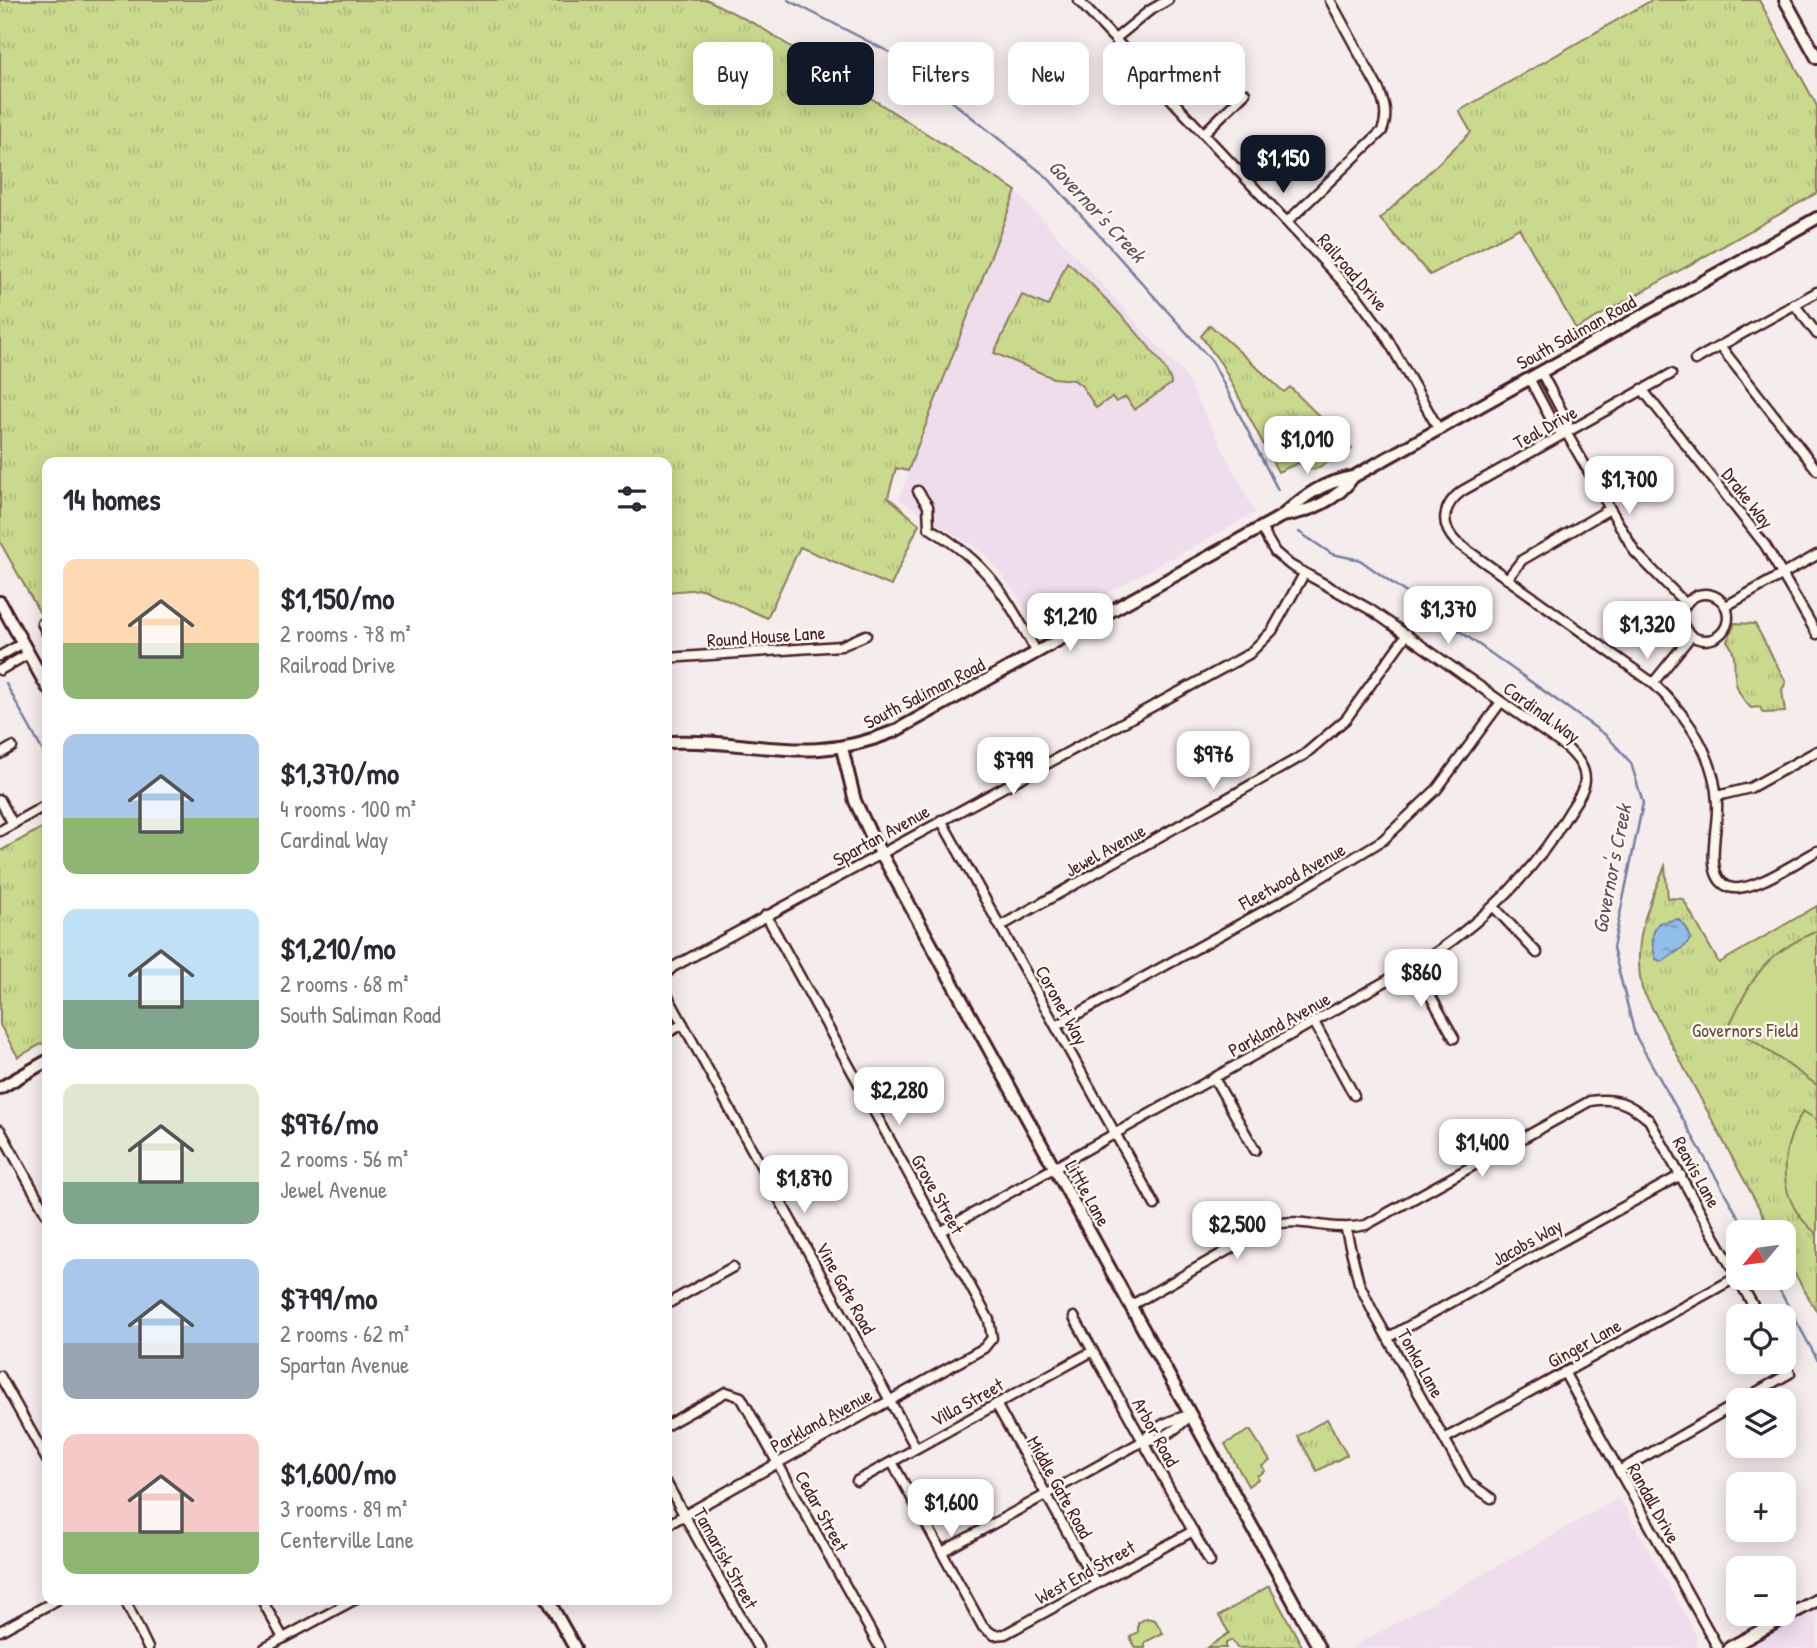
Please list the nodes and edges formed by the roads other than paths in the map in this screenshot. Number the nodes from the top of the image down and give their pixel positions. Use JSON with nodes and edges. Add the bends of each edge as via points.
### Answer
{"nodes":[{"id":1,"x":1078,"y":0,"type":"edge"},
{"id":2,"x":1168,"y":0,"type":"edge"},
{"id":3,"x":1330,"y":0,"type":"edge"},
{"id":4,"x":1785,"y":0,"type":"edge"},
{"id":5,"x":1115,"y":38,"type":"junction"},
{"id":6,"x":1817,"y":58,"type":"edge"},
{"id":7,"x":1233,"y":105,"type":"edge"},
{"id":8,"x":1204,"y":133,"type":"junction"},
{"id":9,"x":1817,"y":218,"type":"edge"},
{"id":10,"x":1288,"y":222,"type":"junction"},
{"id":11,"x":1817,"y":292,"type":"edge"},
{"id":12,"x":1794,"y":304,"type":"junction"},
{"id":13,"x":1817,"y":334,"type":"edge"},
{"id":14,"x":1720,"y":346,"type":"junction"},
{"id":15,"x":1695,"y":360,"type":"dead end"},
{"id":16,"x":1541,"y":372,"type":"junction"},
{"id":17,"x":1671,"y":374,"type":"dead end"},
{"id":18,"x":1530,"y":378,"type":"junction"},
{"id":19,"x":1642,"y":389,"type":"junction"},
{"id":20,"x":1559,"y":404,"type":"junction"},
{"id":21,"x":1547,"y":411,"type":"junction"},
{"id":22,"x":1438,"y":428,"type":"junction"},
{"id":23,"x":1567,"y":434,"type":"junction"},
{"id":24,"x":1817,"y":470,"type":"edge"},
{"id":25,"x":918,"y":491,"type":"dead end"},
{"id":26,"x":1608,"y":510,"type":"junction"},
{"id":27,"x":1261,"y":528,"type":"junction"},
{"id":28,"x":1817,"y":555,"type":"edge"},
{"id":29,"x":1784,"y":573,"type":"junction"},
{"id":30,"x":1304,"y":574,"type":"junction"},
{"id":31,"x":1507,"y":579,"type":"junction"},
{"id":32,"x":0,"y":602,"type":"edge"},
{"id":33,"x":1686,"y":604,"type":"junction"},
{"id":34,"x":1726,"y":606,"type":"junction"},
{"id":35,"x":1817,"y":634,"type":"edge"},
{"id":36,"x":866,"y":635,"type":"dead end"},
{"id":37,"x":1407,"y":635,"type":"junction"},
{"id":38,"x":1691,"y":636,"type":"junction"},
{"id":39,"x":23,"y":643,"type":"junction"},
{"id":40,"x":1037,"y":653,"type":"junction"},
{"id":41,"x":29,"y":654,"type":"junction"},
{"id":42,"x":0,"y":656,"type":"edge"},
{"id":43,"x":672,"y":659,"type":"edge"},
{"id":44,"x":0,"y":670,"type":"edge"},
{"id":45,"x":42,"y":678,"type":"edge"},
{"id":46,"x":1653,"y":683,"type":"junction"},
{"id":47,"x":1501,"y":702,"type":"junction"},
{"id":48,"x":672,"y":742,"type":"edge"},
{"id":49,"x":12,"y":747,"type":"dead end"},
{"id":50,"x":842,"y":748,"type":"junction"},
{"id":51,"x":1817,"y":751,"type":"edge"},
{"id":52,"x":0,"y":754,"type":"edge"},
{"id":53,"x":1584,"y":787,"type":"joint"},
{"id":54,"x":1717,"y":796,"type":"junction"},
{"id":55,"x":0,"y":800,"type":"edge"},
{"id":56,"x":42,"y":807,"type":"edge"},
{"id":57,"x":941,"y":820,"type":"junction"},
{"id":58,"x":13,"y":824,"type":"junction"},
{"id":59,"x":0,"y":831,"type":"edge"},
{"id":60,"x":1817,"y":851,"type":"edge"},
{"id":61,"x":881,"y":853,"type":"junction"},
{"id":62,"x":1494,"y":907,"type":"junction"},
{"id":63,"x":766,"y":915,"type":"junction"},
{"id":64,"x":1001,"y":926,"type":"junction"},
{"id":65,"x":1537,"y":953,"type":"dead end"},
{"id":66,"x":1414,"y":966,"type":"junction"},
{"id":67,"x":672,"y":968,"type":"edge"},
{"id":68,"x":672,"y":1004,"type":"edge"},
{"id":69,"x":1314,"y":1022,"type":"junction"},
{"id":70,"x":683,"y":1024,"type":"junction"},
{"id":71,"x":1056,"y":1026,"type":"junction"},
{"id":72,"x":672,"y":1030,"type":"edge"},
{"id":73,"x":1454,"y":1038,"type":"dead end"},
{"id":74,"x":42,"y":1064,"type":"edge"},
{"id":75,"x":1214,"y":1078,"type":"junction"},
{"id":76,"x":0,"y":1088,"type":"edge"},
{"id":77,"x":1354,"y":1095,"type":"dead end"},
{"id":78,"x":0,"y":1130,"type":"edge"},
{"id":79,"x":1115,"y":1133,"type":"junction"},
{"id":80,"x":1255,"y":1150,"type":"dead end"},
{"id":81,"x":1055,"y":1168,"type":"junction"},
{"id":82,"x":1681,"y":1175,"type":"junction"},
{"id":83,"x":1155,"y":1205,"type":"dead end"},
{"id":84,"x":42,"y":1206,"type":"edge"},
{"id":85,"x":1346,"y":1230,"type":"junction"},
{"id":86,"x":940,"y":1232,"type":"junction"},
{"id":87,"x":1726,"y":1257,"type":"edge"},
{"id":88,"x":733,"y":1267,"type":"dead end"},
{"id":89,"x":1726,"y":1283,"type":"edge"},
{"id":90,"x":672,"y":1300,"type":"edge"},
{"id":91,"x":1130,"y":1306,"type":"junction"},
{"id":92,"x":1074,"y":1317,"type":"dead end"},
{"id":93,"x":1389,"y":1337,"type":"junction"},
{"id":94,"x":990,"y":1342,"type":"joint"},
{"id":95,"x":1093,"y":1351,"type":"junction"},
{"id":96,"x":1564,"y":1372,"type":"junction"},
{"id":97,"x":1788,"y":1374,"type":"edge"},
{"id":98,"x":0,"y":1376,"type":"edge"},
{"id":99,"x":1764,"y":1388,"type":"edge"},
{"id":100,"x":890,"y":1400,"type":"junction"},
{"id":101,"x":996,"y":1404,"type":"junction"},
{"id":102,"x":1726,"y":1410,"type":"edge"},
{"id":103,"x":1191,"y":1415,"type":"junction"},
{"id":104,"x":672,"y":1422,"type":"edge"},
{"id":105,"x":1446,"y":1438,"type":"junction"},
{"id":106,"x":1143,"y":1441,"type":"junction"},
{"id":107,"x":916,"y":1448,"type":"junction"},
{"id":108,"x":42,"y":1451,"type":"edge"},
{"id":109,"x":892,"y":1462,"type":"junction"},
{"id":110,"x":777,"y":1463,"type":"junction"},
{"id":111,"x":1619,"y":1471,"type":"junction"},
{"id":112,"x":857,"y":1481,"type":"dead end"},
{"id":113,"x":672,"y":1493,"type":"edge"},
{"id":114,"x":1046,"y":1494,"type":"junction"},
{"id":115,"x":1491,"y":1498,"type":"dead end"},
{"id":116,"x":684,"y":1515,"type":"junction"},
{"id":117,"x":672,"y":1522,"type":"edge"},
{"id":118,"x":1193,"y":1531,"type":"junction"},
{"id":119,"x":942,"y":1552,"type":"junction"},
{"id":120,"x":1210,"y":1562,"type":"dead end"},
{"id":121,"x":1096,"y":1584,"type":"junction"},
{"id":122,"x":1817,"y":1600,"type":"edge"},
{"id":123,"x":48,"y":1605,"type":"edge"},
{"id":124,"x":127,"y":1605,"type":"edge"},
{"id":125,"x":265,"y":1605,"type":"edge"},
{"id":126,"x":345,"y":1605,"type":"edge"},
{"id":127,"x":551,"y":1605,"type":"edge"},
{"id":128,"x":0,"y":1631,"type":"edge"},
{"id":129,"x":283,"y":1638,"type":"junction"},
{"id":130,"x":148,"y":1648,"type":"edge"},
{"id":131,"x":265,"y":1648,"type":"edge"},
{"id":132,"x":575,"y":1648,"type":"edge"},
{"id":133,"x":758,"y":1648,"type":"edge"},
{"id":134,"x":880,"y":1648,"type":"edge"},
{"id":135,"x":1319,"y":1648,"type":"edge"},
{"id":136,"x":1718,"y":1648,"type":"edge"},
{"id":137,"x":1729,"y":1648,"type":"edge"}],
"edges":[{"from":1,"to":5,"type":"street","name":"Railroad Drive"},
{"from":2,"to":5,"type":"street"},
{"from":3,"to":10,"type":"street","via":[[1379,90],[1386,121],[1382,131]]},
{"from":4,"to":6,"type":"main road"},
{"from":5,"to":8,"type":"street","name":"Railroad Drive"},
{"from":7,"to":8,"type":"street"},
{"from":8,"to":10,"type":"street","name":"Railroad Drive"},
{"from":9,"to":16,"type":"main road","name":"South Saliman Road"},
{"from":10,"to":22,"type":"street","name":"Railroad Drive","via":[[1384,333]]},
{"from":11,"to":12,"type":"street"},
{"from":12,"to":13,"type":"street"},
{"from":12,"to":14,"type":"street"},
{"from":14,"to":15,"type":"street"},
{"from":14,"to":24,"type":"street"},
{"from":16,"to":18,"type":"main road","name":"South Saliman Road"},
{"from":16,"to":20,"type":"street"},
{"from":17,"to":19,"type":"street","name":"Teal Drive"},
{"from":18,"to":21,"type":"street"},
{"from":18,"to":22,"type":"main road","name":"South Saliman Road"},
{"from":19,"to":23,"type":"street","name":"Teal Drive"},
{"from":19,"to":29,"type":"street","name":"Drake Way"},
{"from":20,"to":21,"type":"street"},
{"from":20,"to":23,"type":"street","via":[[1568,423]]},
{"from":21,"to":23,"type":"street","via":[[1556,429]]},
{"from":22,"to":27,"type":"main road","name":"South Saliman Road","via":[[1353,477],[1331,481]]},
{"from":23,"to":26,"type":"street"},
{"from":23,"to":31,"type":"street","name":"Teal Drive","via":[[1448,503],[1447,530],[1456,542]]},
{"from":25,"to":40,"type":"street","via":[[928,506],[929,528],[988,572]]},
{"from":26,"to":31,"type":"street","via":[[1522,560]]},
{"from":26,"to":33,"type":"street","via":[[1634,552]]},
{"from":27,"to":30,"type":"street","name":"Cardinal Way","via":[[1278,554]]},
{"from":27,"to":40,"type":"main road","name":"South Saliman Road"},
{"from":28,"to":29,"type":"street"},
{"from":29,"to":34,"type":"street"},
{"from":29,"to":35,"type":"street","name":"Drake Way"},
{"from":30,"to":37,"type":"street","name":"Cardinal Way"},
{"from":30,"to":57,"type":"street","name":"Spartan Avenue","via":[[1272,632],[1248,653]]},
{"from":31,"to":46,"type":"street"},
{"from":32,"to":39,"type":"main road"},
{"from":33,"to":34,"type":"street","via":[[1707,594]]},
{"from":33,"to":38,"type":"street","via":[[1683,624]]},
{"from":34,"to":38,"type":"street","via":[[1728,621],[1720,635],[1706,641]]},
{"from":36,"to":43,"type":"street","name":"Round House Lane","via":[[841,646]]},
{"from":37,"to":47,"type":"street","name":"Cardinal Way"},
{"from":37,"to":64,"type":"street","name":"Jewel Avenue","via":[[1346,719],[1304,755]]},
{"from":38,"to":46,"type":"street"},
{"from":39,"to":41,"type":"main road"},
{"from":39,"to":42,"type":"street"},
{"from":40,"to":50,"type":"main road","name":"South Saliman Road","via":[[902,727]]},
{"from":41,"to":44,"type":"street"},
{"from":41,"to":45,"type":"main road"},
{"from":46,"to":54,"type":"street","via":[[1677,707],[1699,740]]},
{"from":47,"to":53,"type":"street","name":"Cardinal Way","via":[[1579,760]]},
{"from":47,"to":71,"type":"street","name":"Fleetwood Avenue","via":[[1437,789],[1383,840]]},
{"from":48,"to":50,"type":"main road","name":"South Saliman Road","via":[[796,751]]},
{"from":49,"to":52,"type":"street"},
{"from":50,"to":61,"type":"main road","name":"Little Lane","via":[[855,802]]},
{"from":51,"to":54,"type":"street","via":[[1750,788]]},
{"from":53,"to":62,"type":"street","name":"Parkland Avenue","via":[[1541,857]]},
{"from":54,"to":60,"type":"street","via":[[1712,865],[1723,883],[1737,889],[1753,885]]},
{"from":55,"to":58,"type":"street"},
{"from":56,"to":58,"type":"street"},
{"from":57,"to":61,"type":"street","name":"Spartan Avenue"},
{"from":57,"to":64,"type":"street","name":"Coronet Way"},
{"from":58,"to":59,"type":"street"},
{"from":61,"to":63,"type":"street","name":"Spartan Avenue"},
{"from":61,"to":81,"type":"main road","name":"Little Lane"},
{"from":62,"to":65,"type":"street"},
{"from":62,"to":66,"type":"street","name":"Parkland Avenue"},
{"from":63,"to":67,"type":"street","name":"Spartan Avenue"},
{"from":63,"to":86,"type":"street","name":"Grove Street"},
{"from":64,"to":71,"type":"street","name":"Coronet Way"},
{"from":66,"to":69,"type":"street","name":"Parkland Avenue"},
{"from":66,"to":73,"type":"street"},
{"from":68,"to":70,"type":"street","name":"Vine Gate Road"},
{"from":69,"to":75,"type":"street","name":"Parkland Avenue"},
{"from":69,"to":77,"type":"street"},
{"from":70,"to":72,"type":"street"},
{"from":70,"to":100,"type":"street","name":"Vine Gate Road"},
{"from":71,"to":79,"type":"street","name":"Coronet Way"},
{"from":74,"to":76,"type":"main road"},
{"from":75,"to":79,"type":"street","name":"Parkland Avenue"},
{"from":75,"to":80,"type":"street"},
{"from":78,"to":84,"type":"street"},
{"from":79,"to":81,"type":"street","name":"Parkland Avenue"},
{"from":79,"to":83,"type":"street","name":"Coronet Way"},
{"from":81,"to":86,"type":"street","name":"Parkland Avenue"},
{"from":81,"to":91,"type":"main road","name":"Little Lane"},
{"from":82,"to":85,"type":"street","name":"Reavis Lane","via":[[1649,1120],[1630,1104],[1611,1098],[1590,1101],[1366,1225]]},
{"from":82,"to":87,"type":"street","name":"Reavis Lane"},
{"from":82,"to":93,"type":"street","name":"Jacobs Way"},
{"from":85,"to":91,"type":"street","via":[[1291,1222],[1272,1226]]},
{"from":85,"to":93,"type":"street","name":"Tonka Lane","via":[[1359,1283]]},
{"from":86,"to":94,"type":"street","name":"Grove Street","via":[[991,1325]]},
{"from":88,"to":90,"type":"street"},
{"from":89,"to":96,"type":"street","name":"Ginger Lane"},
{"from":91,"to":103,"type":"main road","name":"Little Lane"},
{"from":92,"to":95,"type":"street","name":"Arbor Road"},
{"from":93,"to":105,"type":"street","name":"Tonka Lane"},
{"from":94,"to":100,"type":"street","name":"Parkland Avenue"},
{"from":95,"to":101,"type":"street","name":"Villa Street"},
{"from":95,"to":106,"type":"street","name":"Arbor Road"},
{"from":96,"to":105,"type":"street","name":"Ginger Lane"},
{"from":96,"to":111,"type":"street","name":"Randall Drive"},
{"from":97,"to":99,"type":"street"},
{"from":98,"to":108,"type":"street"},
{"from":100,"to":107,"type":"street","name":"Vine Gate Road"},
{"from":100,"to":110,"type":"street","name":"Parkland Avenue"},
{"from":101,"to":107,"type":"street","name":"Villa Street"},
{"from":101,"to":114,"type":"street","name":"Middle Gate Road"},
{"from":102,"to":111,"type":"street"},
{"from":103,"to":106,"type":"street","via":[[1151,1431]]},
{"from":103,"to":135,"type":"main road","name":"Little Lane"},
{"from":104,"to":110,"type":"street","name":"Cedar Street","via":[[726,1392],[734,1392]]},
{"from":105,"to":115,"type":"street","name":"Tonka Lane","via":[[1469,1483]]},
{"from":106,"to":114,"type":"street"},
{"from":106,"to":118,"type":"street","name":"Arbor Road"},
{"from":107,"to":109,"type":"street","name":"Villa Street"},
{"from":109,"to":112,"type":"street","name":"Villa Street"},
{"from":109,"to":119,"type":"street"},
{"from":110,"to":116,"type":"street","name":"Parkland Avenue"},
{"from":110,"to":134,"type":"street","name":"Cedar Street"},
{"from":111,"to":136,"type":"street","name":"Randall Drive"},
{"from":113,"to":116,"type":"street","name":"Tamarisk Street"},
{"from":114,"to":119,"type":"street"},
{"from":114,"to":121,"type":"street","name":"Middle Gate Road"},
{"from":116,"to":117,"type":"street","name":"Parkland Avenue"},
{"from":116,"to":133,"type":"street","name":"Tamarisk Street"},
{"from":118,"to":120,"type":"street","name":"Arbor Road"},
{"from":118,"to":121,"type":"street","name":"West End Street"},
{"from":119,"to":121,"type":"street","name":"West End Street","via":[[991,1634],[1005,1634]]},
{"from":122,"to":137,"type":"main road"},
{"from":123,"to":128,"type":"street"},
{"from":124,"to":130,"type":"street"},
{"from":125,"to":129,"type":"street"},
{"from":126,"to":129,"type":"street"},
{"from":127,"to":132,"type":"main road"},
{"from":129,"to":131,"type":"street"}]}
